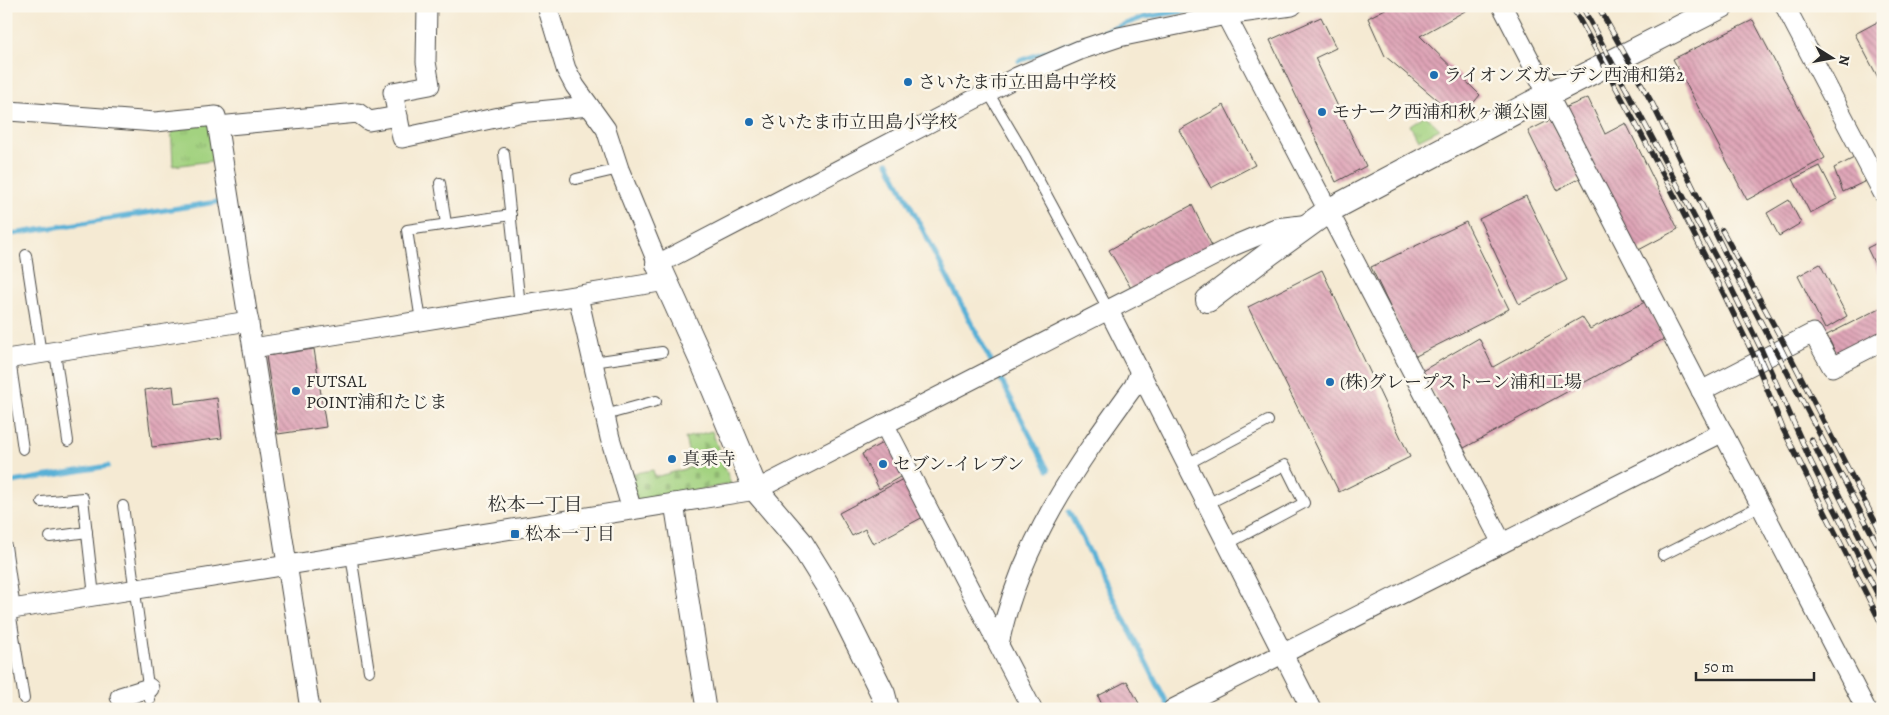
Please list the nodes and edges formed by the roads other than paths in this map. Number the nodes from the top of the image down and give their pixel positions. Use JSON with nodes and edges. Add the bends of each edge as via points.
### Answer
{"nodes":[{"id":1,"x":427,"y":6,"type":"edge"},
{"id":2,"x":547,"y":6,"type":"edge"},
{"id":3,"x":1292,"y":6,"type":"edge"},
{"id":4,"x":1502,"y":6,"type":"edge"},
{"id":5,"x":1722,"y":6,"type":"edge"},
{"id":6,"x":1785,"y":6,"type":"edge"},
{"id":7,"x":1224,"y":12,"type":"edge"},
{"id":8,"x":988,"y":92,"type":"junction"},
{"id":9,"x":1547,"y":95,"type":"junction"},
{"id":10,"x":589,"y":106,"type":"junction"},
{"id":11,"x":8,"y":111,"type":"dead end"},
{"id":12,"x":398,"y":116,"type":"junction"},
{"id":13,"x":218,"y":126,"type":"junction"},
{"id":14,"x":504,"y":152,"type":"dead end"},
{"id":15,"x":620,"y":169,"type":"junction"},
{"id":16,"x":576,"y":178,"type":"dead end"},
{"id":17,"x":440,"y":183,"type":"dead end"},
{"id":18,"x":1883,"y":193,"type":"edge"},
{"id":19,"x":511,"y":215,"type":"junction"},
{"id":20,"x":1319,"y":217,"type":"junction"},
{"id":21,"x":446,"y":224,"type":"junction"},
{"id":22,"x":26,"y":255,"type":"dead end"},
{"id":23,"x":662,"y":272,"type":"junction"},
{"id":24,"x":578,"y":296,"type":"junction"},
{"id":25,"x":1208,"y":300,"type":"dead end"},
{"id":26,"x":520,"y":306,"type":"junction"},
{"id":27,"x":1108,"y":309,"type":"junction"},
{"id":28,"x":248,"y":321,"type":"junction"},
{"id":29,"x":421,"y":321,"type":"junction"},
{"id":30,"x":1883,"y":341,"type":"edge"},
{"id":31,"x":253,"y":348,"type":"junction"},
{"id":32,"x":662,"y":352,"type":"dead end"},
{"id":33,"x":48,"y":353,"type":"junction"},
{"id":34,"x":8,"y":359,"type":"edge"},
{"id":35,"x":593,"y":362,"type":"junction"},
{"id":36,"x":1140,"y":372,"type":"junction"},
{"id":37,"x":1701,"y":391,"type":"junction"},
{"id":38,"x":656,"y":401,"type":"dead end"},
{"id":39,"x":605,"y":415,"type":"junction"},
{"id":40,"x":1268,"y":421,"type":"dead end"},
{"id":41,"x":884,"y":424,"type":"junction"},
{"id":42,"x":1722,"y":432,"type":"junction"},
{"id":43,"x":68,"y":442,"type":"dead end"},
{"id":44,"x":23,"y":449,"type":"dead end"},
{"id":45,"x":1187,"y":464,"type":"junction"},
{"id":46,"x":756,"y":490,"type":"junction"},
{"id":47,"x":42,"y":502,"type":"dead end"},
{"id":48,"x":674,"y":503,"type":"junction"},
{"id":49,"x":1207,"y":504,"type":"junction"},
{"id":50,"x":123,"y":506,"type":"dead end"},
{"id":51,"x":1760,"y":506,"type":"junction"},
{"id":52,"x":632,"y":510,"type":"junction"},
{"id":53,"x":86,"y":532,"type":"junction"},
{"id":54,"x":50,"y":537,"type":"dead end"},
{"id":55,"x":1502,"y":543,"type":"junction"},
{"id":56,"x":1227,"y":544,"type":"junction"},
{"id":57,"x":6,"y":546,"type":"edge"},
{"id":58,"x":351,"y":555,"type":"junction"},
{"id":59,"x":1663,"y":555,"type":"dead end"},
{"id":60,"x":287,"y":566,"type":"junction"},
{"id":61,"x":134,"y":590,"type":"junction"},
{"id":62,"x":94,"y":596,"type":"junction"},
{"id":63,"x":11,"y":610,"type":"edge"},
{"id":64,"x":999,"y":644,"type":"junction"},
{"id":65,"x":1283,"y":653,"type":"junction"},
{"id":66,"x":369,"y":671,"type":"dead end"},
{"id":67,"x":150,"y":694,"type":"joint"},
{"id":68,"x":120,"y":697,"type":"dead end"},
{"id":69,"x":24,"y":699,"type":"dead end"},
{"id":70,"x":310,"y":709,"type":"edge"},
{"id":71,"x":706,"y":709,"type":"edge"},
{"id":72,"x":887,"y":709,"type":"edge"},
{"id":73,"x":1032,"y":709,"type":"edge"},
{"id":74,"x":1173,"y":709,"type":"edge"},
{"id":75,"x":1312,"y":709,"type":"edge"},
{"id":76,"x":1866,"y":709,"type":"edge"}],
"edges":[{"from":1,"to":12,"type":"street","via":[[426,62],[430,85],[393,92]]},
{"from":2,"to":10,"type":"street","via":[[566,69]]},
{"from":3,"to":7,"type":"street"},
{"from":4,"to":9,"type":"street"},
{"from":5,"to":9,"type":"street"},
{"from":6,"to":18,"type":"street"},
{"from":7,"to":8,"type":"street","via":[[1080,50]]},
{"from":7,"to":20,"type":"street"},
{"from":8,"to":23,"type":"street"},
{"from":8,"to":27,"type":"lane"},
{"from":9,"to":20,"type":"street"},
{"from":9,"to":37,"type":"street"},
{"from":10,"to":12,"type":"street","via":[[518,113],[402,138]]},
{"from":10,"to":15,"type":"street","via":[[606,129]]},
{"from":11,"to":13,"type":"street","via":[[155,122],[216,116]]},
{"from":12,"to":13,"type":"street","via":[[369,121],[358,113]]},
{"from":13,"to":28,"type":"street"},
{"from":14,"to":19,"type":"lane"},
{"from":15,"to":16,"type":"lane"},
{"from":15,"to":23,"type":"street"},
{"from":17,"to":21,"type":"lane"},
{"from":19,"to":21,"type":"lane"},
{"from":19,"to":26,"type":"lane"},
{"from":20,"to":25,"type":"street"},
{"from":20,"to":27,"type":"street","via":[[1276,228],[1232,246]]},
{"from":20,"to":55,"type":"street"},
{"from":21,"to":29,"type":"lane","via":[[407,230]]},
{"from":22,"to":33,"type":"lane"},
{"from":23,"to":24,"type":"street"},
{"from":23,"to":46,"type":"street"},
{"from":24,"to":26,"type":"street"},
{"from":24,"to":35,"type":"street"},
{"from":26,"to":29,"type":"street"},
{"from":27,"to":36,"type":"street"},
{"from":27,"to":41,"type":"street"},
{"from":28,"to":31,"type":"street"},
{"from":28,"to":33,"type":"street"},
{"from":29,"to":31,"type":"street"},
{"from":30,"to":37,"type":"street","via":[[1832,367],[1813,333]]},
{"from":31,"to":60,"type":"street"},
{"from":32,"to":35,"type":"lane"},
{"from":33,"to":34,"type":"street"},
{"from":33,"to":43,"type":"lane"},
{"from":34,"to":44,"type":"lane"},
{"from":35,"to":39,"type":"street"},
{"from":36,"to":45,"type":"street"},
{"from":36,"to":64,"type":"street","via":[[1134,386],[1055,500],[1016,582]]},
{"from":37,"to":42,"type":"street"},
{"from":38,"to":39,"type":"lane"},
{"from":39,"to":52,"type":"street"},
{"from":40,"to":45,"type":"lane"},
{"from":41,"to":46,"type":"street"},
{"from":41,"to":64,"type":"street"},
{"from":42,"to":51,"type":"street"},
{"from":42,"to":55,"type":"street"},
{"from":45,"to":49,"type":"street"},
{"from":46,"to":48,"type":"street"},
{"from":46,"to":72,"type":"street","via":[[801,543],[832,593],[864,653]]},
{"from":47,"to":53,"type":"lane","via":[[83,498]]},
{"from":48,"to":52,"type":"street"},
{"from":48,"to":71,"type":"street"},
{"from":49,"to":56,"type":"street"},
{"from":49,"to":56,"type":"lane","via":[[1285,465],[1304,503]]},
{"from":50,"to":61,"type":"lane"},
{"from":51,"to":59,"type":"lane"},
{"from":51,"to":76,"type":"street"},
{"from":52,"to":58,"type":"street"},
{"from":53,"to":54,"type":"lane"},
{"from":53,"to":62,"type":"lane"},
{"from":55,"to":65,"type":"street"},
{"from":56,"to":65,"type":"street"},
{"from":57,"to":63,"type":"lane"},
{"from":58,"to":60,"type":"street"},
{"from":58,"to":66,"type":"lane"},
{"from":60,"to":61,"type":"street"},
{"from":60,"to":70,"type":"street"},
{"from":61,"to":62,"type":"street"},
{"from":61,"to":67,"type":"lane"},
{"from":62,"to":63,"type":"street"},
{"from":63,"to":69,"type":"lane"},
{"from":64,"to":73,"type":"street"},
{"from":65,"to":74,"type":"street"},
{"from":65,"to":75,"type":"street"},
{"from":67,"to":68,"type":"street"}]}
